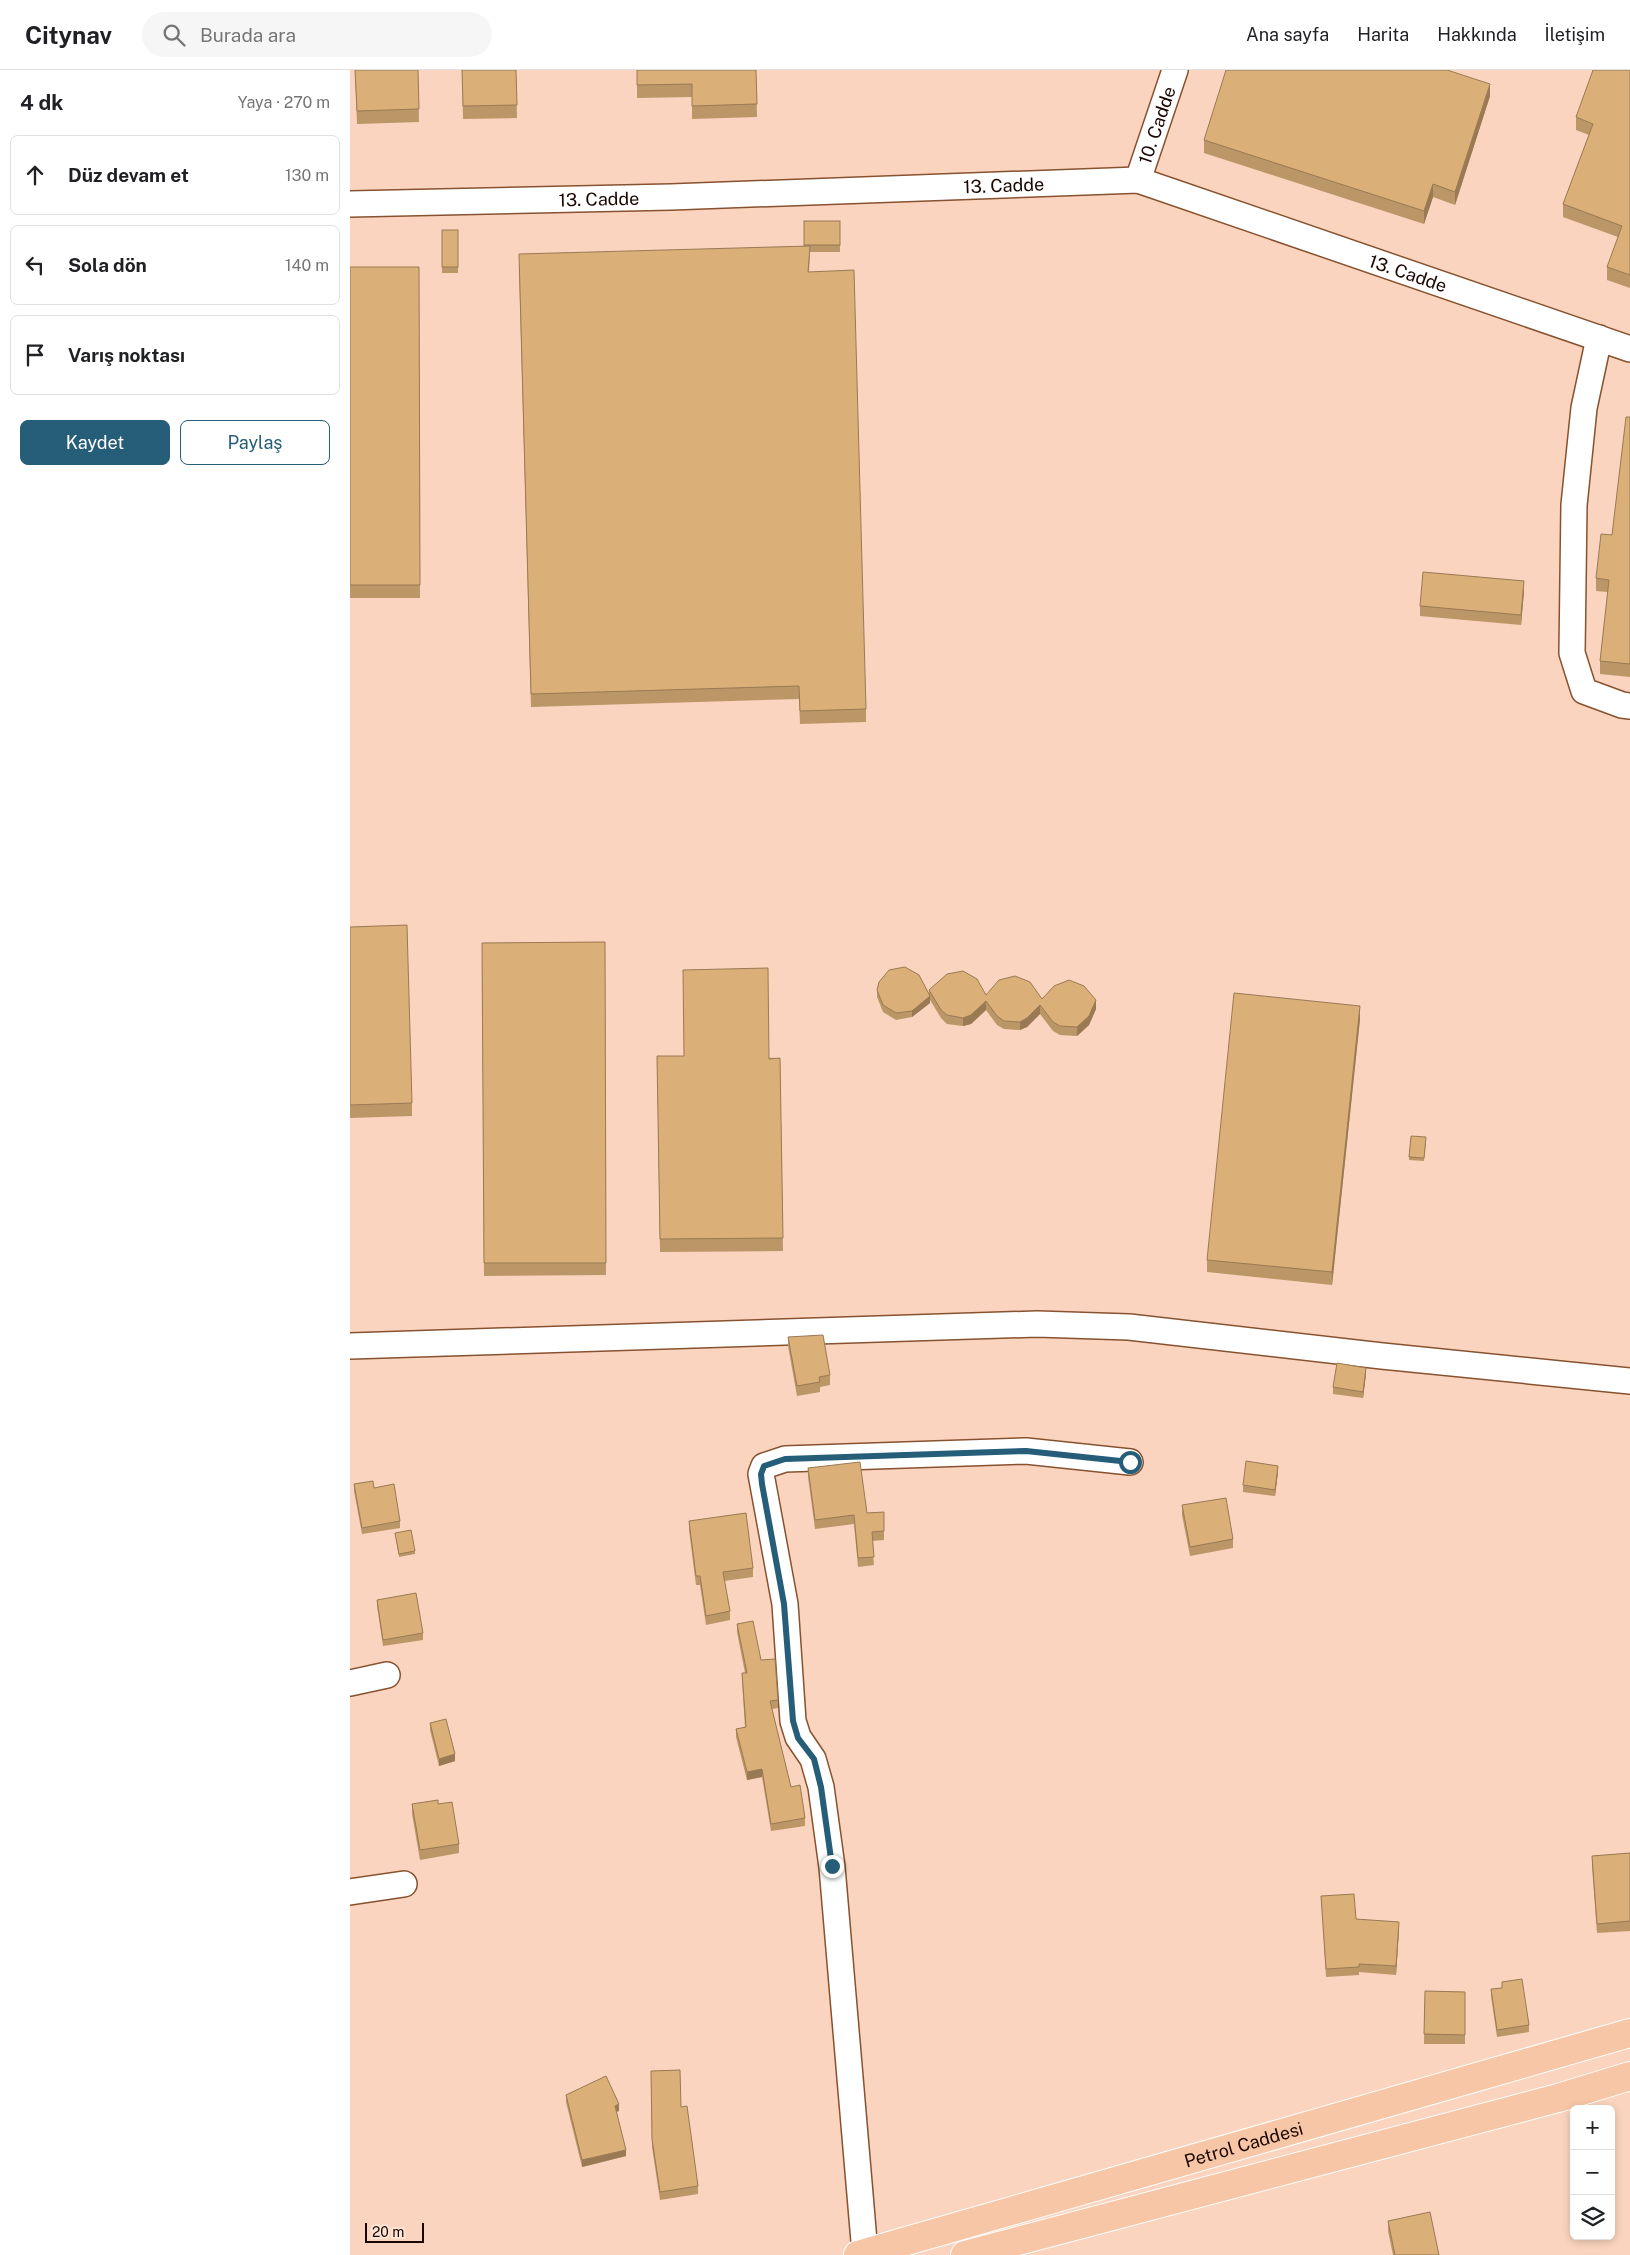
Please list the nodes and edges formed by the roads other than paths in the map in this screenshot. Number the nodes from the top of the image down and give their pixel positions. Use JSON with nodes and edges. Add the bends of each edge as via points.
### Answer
{"nodes":[{"id":1,"x":1176,"y":70,"type":"edge"},
{"id":2,"x":1138,"y":180,"type":"junction"},
{"id":3,"x":350,"y":204,"type":"edge"},
{"id":4,"x":1600,"y":338,"type":"junction"},
{"id":5,"x":1630,"y":349,"type":"edge"},
{"id":6,"x":1630,"y":706,"type":"edge"},
{"id":7,"x":350,"y":1346,"type":"edge"},
{"id":8,"x":1630,"y":1381,"type":"edge"},
{"id":9,"x":1130,"y":1462,"type":"dead end"},
{"id":10,"x":387,"y":1675,"type":"dead end"},
{"id":11,"x":350,"y":1683,"type":"edge"},
{"id":12,"x":404,"y":1884,"type":"dead end"},
{"id":13,"x":350,"y":1892,"type":"edge"},
{"id":14,"x":1630,"y":2033,"type":"edge"},
{"id":15,"x":1630,"y":2076,"type":"edge"},
{"id":16,"x":861,"y":2254,"type":"edge"},
{"id":17,"x":965,"y":2255,"type":"edge"}],
"edges":[{"from":1,"to":2,"type":"street","name":"10. Cadde"},
{"from":2,"to":3,"type":"street","name":"13. Cadde","via":[[681,197]]},
{"from":2,"to":4,"type":"street","name":"13. Cadde"},
{"from":4,"to":5,"type":"street","name":"13. Cadde"},
{"from":4,"to":6,"type":"street","via":[[1584,408],[1574,505],[1572,653],[1584,691]]},
{"from":7,"to":8,"type":"street","via":[[1037,1324],[1129,1326]]},
{"from":9,"to":16,"type":"street","via":[[1026,1451],[785,1459],[764,1466],[761,1474],[784,1604],[793,1721],[798,1738],[814,1759],[832,1866]]},
{"from":10,"to":11,"type":"street"},
{"from":12,"to":13,"type":"street"},
{"from":14,"to":16,"type":"main road","name":"Petrol Caddesi"},
{"from":15,"to":17,"type":"main road","name":"Petrol Caddesi","via":[[1558,2098]]}]}
